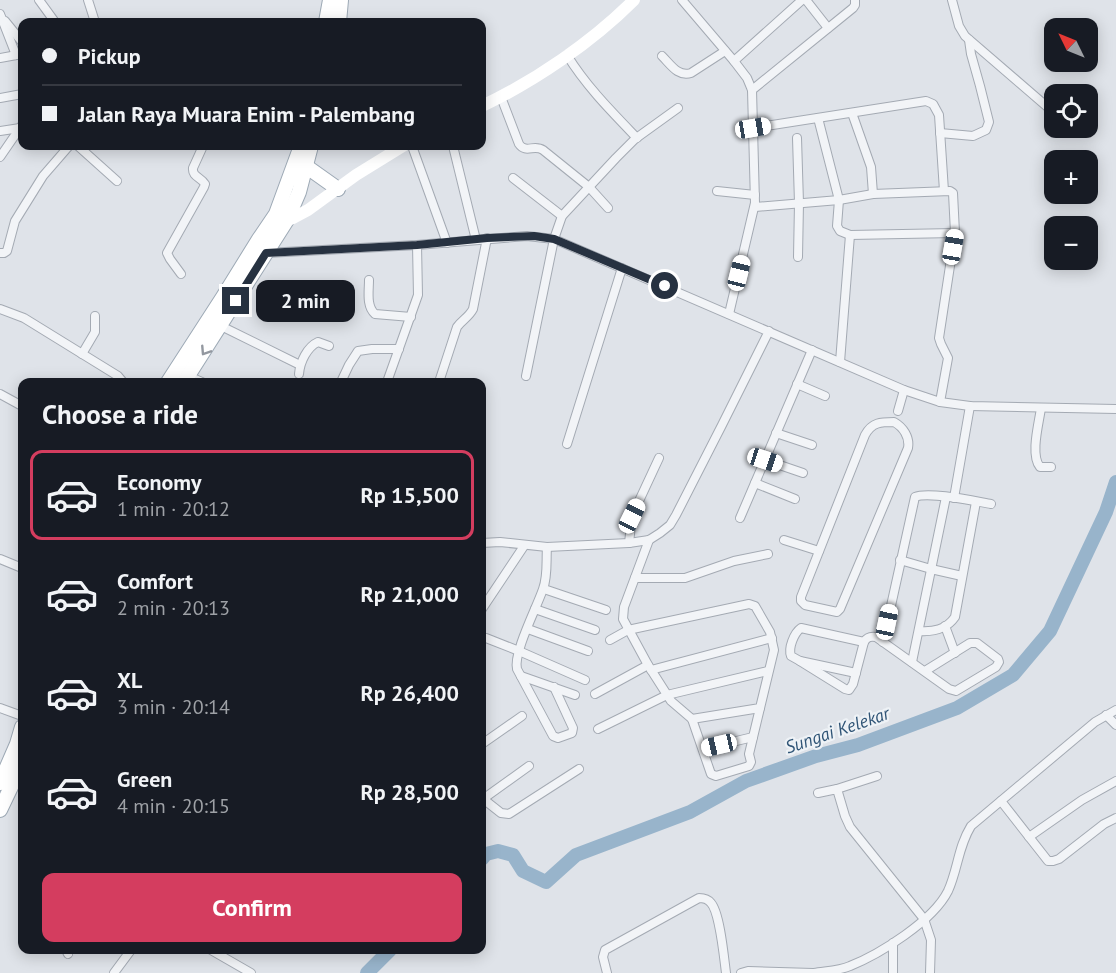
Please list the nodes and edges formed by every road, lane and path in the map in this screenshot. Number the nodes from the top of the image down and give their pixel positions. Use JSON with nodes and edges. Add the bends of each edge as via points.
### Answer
{"nodes":[{"id":1,"x":39,"y":0,"type":"edge"},
{"id":2,"x":88,"y":0,"type":"edge"},
{"id":3,"x":330,"y":0,"type":"edge"},
{"id":4,"x":341,"y":0,"type":"edge"},
{"id":5,"x":634,"y":0,"type":"edge"},
{"id":6,"x":682,"y":0,"type":"edge"},
{"id":7,"x":804,"y":0,"type":"edge"},
{"id":8,"x":855,"y":0,"type":"edge"},
{"id":9,"x":952,"y":0,"type":"edge"},
{"id":10,"x":0,"y":15,"type":"edge"},
{"id":11,"x":52,"y":18,"type":"edge"},
{"id":12,"x":94,"y":18,"type":"edge"},
{"id":13,"x":327,"y":18,"type":"edge"},
{"id":14,"x":339,"y":18,"type":"edge"},
{"id":15,"x":828,"y":28,"type":"junction"},
{"id":16,"x":18,"y":37,"type":"edge"},
{"id":17,"x":969,"y":40,"type":"junction"},
{"id":18,"x":726,"y":51,"type":"junction"},
{"id":19,"x":18,"y":52,"type":"edge"},
{"id":20,"x":18,"y":54,"type":"edge"},
{"id":21,"x":567,"y":55,"type":"junction"},
{"id":22,"x":662,"y":56,"type":"dead end"},
{"id":23,"x":0,"y":58,"type":"edge"},
{"id":24,"x":734,"y":61,"type":"junction"},
{"id":25,"x":753,"y":90,"type":"junction"},
{"id":26,"x":18,"y":95,"type":"edge"},
{"id":27,"x":501,"y":97,"type":"junction"},
{"id":28,"x":0,"y":98,"type":"edge"},
{"id":29,"x":486,"y":104,"type":"edge"},
{"id":30,"x":1044,"y":104,"type":"edge"},
{"id":31,"x":678,"y":108,"type":"dead end"},
{"id":32,"x":852,"y":113,"type":"junction"},
{"id":33,"x":818,"y":118,"type":"junction"},
{"id":34,"x":18,"y":128,"type":"edge"},
{"id":35,"x":753,"y":128,"type":"junction"},
{"id":36,"x":0,"y":131,"type":"edge"},
{"id":37,"x":18,"y":131,"type":"edge"},
{"id":38,"x":940,"y":133,"type":"junction"},
{"id":39,"x":637,"y":138,"type":"junction"},
{"id":40,"x":797,"y":138,"type":"dead end"},
{"id":41,"x":66,"y":150,"type":"edge"},
{"id":42,"x":82,"y":150,"type":"edge"},
{"id":43,"x":201,"y":150,"type":"edge"},
{"id":44,"x":396,"y":150,"type":"edge"},
{"id":45,"x":413,"y":150,"type":"edge"},
{"id":46,"x":454,"y":150,"type":"edge"},
{"id":47,"x":0,"y":157,"type":"edge"},
{"id":48,"x":301,"y":157,"type":"edge"},
{"id":49,"x":513,"y":178,"type":"dead end"},
{"id":50,"x":117,"y":181,"type":"dead end"},
{"id":51,"x":589,"y":187,"type":"junction"},
{"id":52,"x":338,"y":189,"type":"junction"},
{"id":53,"x":717,"y":190,"type":"dead end"},
{"id":54,"x":944,"y":191,"type":"junction"},
{"id":55,"x":873,"y":194,"type":"junction"},
{"id":56,"x":755,"y":195,"type":"junction"},
{"id":57,"x":839,"y":201,"type":"junction"},
{"id":58,"x":799,"y":203,"type":"junction"},
{"id":59,"x":754,"y":207,"type":"junction"},
{"id":60,"x":608,"y":208,"type":"dead end"},
{"id":61,"x":562,"y":216,"type":"junction"},
{"id":62,"x":282,"y":217,"type":"junction"},
{"id":63,"x":956,"y":233,"type":"junction"},
{"id":64,"x":850,"y":235,"type":"junction"},
{"id":65,"x":487,"y":238,"type":"junction"},
{"id":66,"x":554,"y":239,"type":"junction"},
{"id":67,"x":476,"y":240,"type":"junction"},
{"id":68,"x":447,"y":243,"type":"junction"},
{"id":69,"x":417,"y":245,"type":"junction"},
{"id":70,"x":259,"y":251,"type":"junction"},
{"id":71,"x":0,"y":253,"type":"edge"},
{"id":72,"x":798,"y":257,"type":"dead end"},
{"id":73,"x":622,"y":268,"type":"junction"},
{"id":74,"x":181,"y":274,"type":"dead end"},
{"id":75,"x":369,"y":280,"type":"dead end"},
{"id":76,"x":0,"y":309,"type":"edge"},
{"id":77,"x":729,"y":314,"type":"junction"},
{"id":78,"x":95,"y":316,"type":"dead end"},
{"id":79,"x":411,"y":317,"type":"junction"},
{"id":80,"x":220,"y":318,"type":"junction"},
{"id":81,"x":769,"y":331,"type":"junction"},
{"id":82,"x":328,"y":346,"type":"dead end"},
{"id":83,"x":399,"y":350,"type":"junction"},
{"id":84,"x":812,"y":350,"type":"junction"},
{"id":85,"x":82,"y":354,"type":"junction"},
{"id":86,"x":840,"y":362,"type":"junction"},
{"id":87,"x":526,"y":376,"type":"dead end"},
{"id":88,"x":120,"y":378,"type":"edge"},
{"id":89,"x":171,"y":378,"type":"edge"},
{"id":90,"x":187,"y":378,"type":"edge"},
{"id":91,"x":343,"y":378,"type":"edge"},
{"id":92,"x":388,"y":378,"type":"edge"},
{"id":93,"x":440,"y":378,"type":"edge"},
{"id":94,"x":797,"y":384,"type":"junction"},
{"id":95,"x":904,"y":390,"type":"junction"},
{"id":96,"x":0,"y":394,"type":"edge"},
{"id":97,"x":825,"y":396,"type":"dead end"},
{"id":98,"x":940,"y":402,"type":"junction"},
{"id":99,"x":18,"y":404,"type":"edge"},
{"id":100,"x":970,"y":406,"type":"junction"},
{"id":101,"x":1041,"y":408,"type":"junction"},
{"id":102,"x":1116,"y":409,"type":"edge"},
{"id":103,"x":896,"y":416,"type":"junction"},
{"id":104,"x":776,"y":433,"type":"junction"},
{"id":105,"x":567,"y":444,"type":"dead end"},
{"id":106,"x":812,"y":445,"type":"dead end"},
{"id":107,"x":659,"y":458,"type":"dead end"},
{"id":108,"x":765,"y":460,"type":"junction"},
{"id":109,"x":1051,"y":467,"type":"dead end"},
{"id":110,"x":803,"y":473,"type":"dead end"},
{"id":111,"x":755,"y":483,"type":"junction"},
{"id":112,"x":950,"y":497,"type":"junction"},
{"id":113,"x":795,"y":499,"type":"dead end"},
{"id":114,"x":976,"y":502,"type":"junction"},
{"id":115,"x":991,"y":504,"type":"dead end"},
{"id":116,"x":740,"y":518,"type":"dead end"},
{"id":117,"x":649,"y":540,"type":"junction"},
{"id":118,"x":784,"y":540,"type":"dead end"},
{"id":119,"x":486,"y":543,"type":"edge"},
{"id":120,"x":629,"y":543,"type":"junction"},
{"id":121,"x":524,"y":546,"type":"junction"},
{"id":122,"x":547,"y":547,"type":"junction"},
{"id":123,"x":819,"y":551,"type":"junction"},
{"id":124,"x":768,"y":554,"type":"dead end"},
{"id":125,"x":0,"y":559,"type":"edge"},
{"id":126,"x":900,"y":560,"type":"junction"},
{"id":127,"x":18,"y":566,"type":"edge"},
{"id":128,"x":931,"y":569,"type":"junction"},
{"id":129,"x":962,"y":576,"type":"junction"},
{"id":130,"x":635,"y":578,"type":"junction"},
{"id":131,"x":544,"y":589,"type":"junction"},
{"id":132,"x":486,"y":603,"type":"edge"},
{"id":133,"x":535,"y":609,"type":"junction"},
{"id":134,"x":606,"y":610,"type":"dead end"},
{"id":135,"x":945,"y":626,"type":"junction"},
{"id":136,"x":528,"y":629,"type":"junction"},
{"id":137,"x":595,"y":630,"type":"dead end"},
{"id":138,"x":628,"y":630,"type":"junction"},
{"id":139,"x":919,"y":631,"type":"junction"},
{"id":140,"x":486,"y":638,"type":"dead end"},
{"id":141,"x":772,"y":638,"type":"junction"},
{"id":142,"x":610,"y":640,"type":"dead end"},
{"id":143,"x":864,"y":642,"type":"junction"},
{"id":144,"x":883,"y":642,"type":"junction"},
{"id":145,"x":519,"y":651,"type":"junction"},
{"id":146,"x":588,"y":651,"type":"dead end"},
{"id":147,"x":955,"y":653,"type":"junction"},
{"id":148,"x":800,"y":661,"type":"junction"},
{"id":149,"x":912,"y":662,"type":"junction"},
{"id":150,"x":649,"y":668,"type":"junction"},
{"id":151,"x":768,"y":671,"type":"junction"},
{"id":152,"x":925,"y":671,"type":"junction"},
{"id":153,"x":856,"y":672,"type":"junction"},
{"id":154,"x":521,"y":676,"type":"junction"},
{"id":155,"x":585,"y":680,"type":"dead end"},
{"id":156,"x":554,"y":687,"type":"junction"},
{"id":157,"x":595,"y":694,"type":"dead end"},
{"id":158,"x":576,"y":695,"type":"dead end"},
{"id":159,"x":667,"y":695,"type":"junction"},
{"id":160,"x":0,"y":708,"type":"edge"},
{"id":161,"x":760,"y":708,"type":"junction"},
{"id":162,"x":1116,"y":710,"type":"edge"},
{"id":163,"x":18,"y":715,"type":"edge"},
{"id":164,"x":1106,"y":715,"type":"junction"},
{"id":165,"x":522,"y":716,"type":"dead end"},
{"id":166,"x":692,"y":719,"type":"junction"},
{"id":167,"x":1116,"y":725,"type":"edge"},
{"id":168,"x":598,"y":729,"type":"dead end"},
{"id":169,"x":753,"y":737,"type":"junction"},
{"id":170,"x":18,"y":741,"type":"edge"},
{"id":171,"x":486,"y":741,"type":"edge"},
{"id":172,"x":703,"y":749,"type":"junction"},
{"id":173,"x":529,"y":766,"type":"dead end"},
{"id":174,"x":579,"y":769,"type":"dead end"},
{"id":175,"x":18,"y":772,"type":"edge"},
{"id":176,"x":877,"y":776,"type":"dead end"},
{"id":177,"x":1116,"y":781,"type":"edge"},
{"id":178,"x":0,"y":783,"type":"edge"},
{"id":179,"x":837,"y":789,"type":"junction"},
{"id":180,"x":818,"y":793,"type":"dead end"},
{"id":181,"x":486,"y":795,"type":"edge"},
{"id":182,"x":486,"y":801,"type":"edge"},
{"id":183,"x":1001,"y":801,"type":"junction"},
{"id":184,"x":0,"y":810,"type":"edge"},
{"id":185,"x":1116,"y":818,"type":"edge"},
{"id":186,"x":1029,"y":837,"type":"junction"},
{"id":187,"x":924,"y":920,"type":"junction"},
{"id":188,"x":893,"y":943,"type":"junction"},
{"id":189,"x":128,"y":954,"type":"edge"},
{"id":190,"x":218,"y":954,"type":"edge"},
{"id":191,"x":746,"y":972,"type":"edge"},
{"id":192,"x":114,"y":973,"type":"edge"},
{"id":193,"x":250,"y":973,"type":"edge"},
{"id":194,"x":607,"y":973,"type":"edge"},
{"id":195,"x":726,"y":973,"type":"edge"},
{"id":196,"x":813,"y":973,"type":"edge"},
{"id":197,"x":893,"y":973,"type":"edge"},
{"id":198,"x":930,"y":973,"type":"edge"}],
"edges":[{"from":1,"to":11,"type":"street"},
{"from":2,"to":12,"type":"street"},
{"from":3,"to":13,"type":"main road"},
{"from":4,"to":14,"type":"main road"},
{"from":5,"to":21,"type":"street"},
{"from":6,"to":18,"type":"street"},
{"from":7,"to":15,"type":"street"},
{"from":7,"to":24,"type":"street"},
{"from":8,"to":15,"type":"street","via":[[853,8]]},
{"from":9,"to":17,"type":"street","via":[[959,26]]},
{"from":10,"to":16,"type":"street"},
{"from":10,"to":19,"type":"street"},
{"from":15,"to":25,"type":"street"},
{"from":17,"to":30,"type":"street"},
{"from":17,"to":38,"type":"street","via":[[989,122],[986,130],[973,136]]},
{"from":18,"to":22,"type":"street","via":[[685,75]]},
{"from":18,"to":24,"type":"street"},
{"from":20,"to":23,"type":"street"},
{"from":21,"to":27,"type":"street"},
{"from":21,"to":39,"type":"street"},
{"from":24,"to":25,"type":"street"},
{"from":25,"to":35,"type":"street"},
{"from":26,"to":28,"type":"street"},
{"from":27,"to":29,"type":"street"},
{"from":27,"to":51,"type":"street","via":[[522,148],[540,147]]},
{"from":31,"to":39,"type":"street"},
{"from":32,"to":33,"type":"street"},
{"from":32,"to":38,"type":"street","via":[[926,101],[933,104],[939,115]]},
{"from":32,"to":55,"type":"street","via":[[871,167]]},
{"from":33,"to":35,"type":"street"},
{"from":33,"to":57,"type":"street"},
{"from":34,"to":36,"type":"street"},
{"from":35,"to":56,"type":"street"},
{"from":37,"to":47,"type":"street"},
{"from":38,"to":54,"type":"street"},
{"from":39,"to":51,"type":"street"},
{"from":40,"to":58,"type":"street"},
{"from":41,"to":71,"type":"street","via":[[43,176],[15,222],[7,251]]},
{"from":42,"to":50,"type":"street"},
{"from":43,"to":74,"type":"street","via":[[193,172],[205,184],[167,253]]},
{"from":44,"to":52,"type":"street"},
{"from":45,"to":68,"type":"street"},
{"from":46,"to":67,"type":"street"},
{"from":48,"to":52,"type":"main road"},
{"from":48,"to":62,"type":"main road","via":[[282,194]]},
{"from":49,"to":61,"type":"street"},
{"from":51,"to":60,"type":"street"},
{"from":51,"to":61,"type":"street"},
{"from":52,"to":62,"type":"street","via":[[293,218]]},
{"from":53,"to":56,"type":"street"},
{"from":54,"to":55,"type":"street"},
{"from":54,"to":63,"type":"street","via":[[953,194]]},
{"from":55,"to":57,"type":"street"},
{"from":56,"to":59,"type":"street"},
{"from":57,"to":58,"type":"street"},
{"from":57,"to":64,"type":"street","via":[[837,226]]},
{"from":58,"to":59,"type":"street"},
{"from":58,"to":72,"type":"street"},
{"from":59,"to":77,"type":"street"},
{"from":61,"to":66,"type":"street"},
{"from":62,"to":70,"type":"main road"},
{"from":63,"to":64,"type":"street"},
{"from":63,"to":98,"type":"street","via":[[939,338],[948,358]]},
{"from":64,"to":86,"type":"street"},
{"from":65,"to":66,"type":"street"},
{"from":65,"to":67,"type":"street"},
{"from":65,"to":93,"type":"street","via":[[473,309],[457,327]]},
{"from":66,"to":73,"type":"street"},
{"from":66,"to":87,"type":"street"},
{"from":67,"to":68,"type":"street"},
{"from":68,"to":69,"type":"street"},
{"from":69,"to":70,"type":"street"},
{"from":69,"to":79,"type":"street","via":[[418,291]]},
{"from":70,"to":80,"type":"main road"},
{"from":73,"to":77,"type":"street"},
{"from":73,"to":105,"type":"street"},
{"from":75,"to":79,"type":"street","via":[[371,311]]},
{"from":76,"to":85,"type":"street","via":[[24,318]]},
{"from":77,"to":81,"type":"street"},
{"from":78,"to":85,"type":"street","via":[[95,332]]},
{"from":79,"to":83,"type":"street"},
{"from":80,"to":82,"type":"street","via":[[299,369],[311,346],[318,342]]},
{"from":80,"to":89,"type":"main road"},
{"from":80,"to":90,"type":"main road","one_way":true},
{"from":81,"to":84,"type":"street"},
{"from":81,"to":117,"type":"street","via":[[676,515]]},
{"from":83,"to":91,"type":"street","via":[[358,351]]},
{"from":83,"to":92,"type":"street"},
{"from":84,"to":86,"type":"street"},
{"from":84,"to":94,"type":"street"},
{"from":85,"to":88,"type":"street"},
{"from":86,"to":95,"type":"street"},
{"from":94,"to":97,"type":"street"},
{"from":94,"to":104,"type":"street"},
{"from":95,"to":98,"type":"street"},
{"from":95,"to":103,"type":"street"},
{"from":96,"to":99,"type":"street"},
{"from":98,"to":100,"type":"street"},
{"from":100,"to":101,"type":"street"},
{"from":100,"to":112,"type":"street"},
{"from":101,"to":102,"type":"street"},
{"from":101,"to":109,"type":"street","via":[[1036,458],[1040,466]]},
{"from":103,"to":123,"type":"street","via":[[867,430]]},
{"from":103,"to":123,"type":"street","via":[[908,438],[908,448],[838,612],[801,601]]},
{"from":104,"to":106,"type":"street"},
{"from":104,"to":108,"type":"street"},
{"from":107,"to":120,"type":"street","via":[[632,516]]},
{"from":108,"to":110,"type":"street"},
{"from":108,"to":111,"type":"street"},
{"from":111,"to":113,"type":"street"},
{"from":111,"to":116,"type":"street"},
{"from":112,"to":114,"type":"street"},
{"from":112,"to":126,"type":"street","via":[[915,497]]},
{"from":112,"to":128,"type":"street"},
{"from":114,"to":115,"type":"street"},
{"from":114,"to":129,"type":"street"},
{"from":117,"to":120,"type":"street"},
{"from":117,"to":130,"type":"street"},
{"from":118,"to":123,"type":"street"},
{"from":119,"to":121,"type":"street"},
{"from":120,"to":122,"type":"street"},
{"from":121,"to":122,"type":"street"},
{"from":121,"to":132,"type":"street"},
{"from":122,"to":131,"type":"street"},
{"from":124,"to":130,"type":"street","via":[[686,578]]},
{"from":125,"to":127,"type":"street"},
{"from":126,"to":128,"type":"street"},
{"from":126,"to":144,"type":"street"},
{"from":128,"to":129,"type":"street"},
{"from":128,"to":139,"type":"street"},
{"from":129,"to":135,"type":"street","via":[[955,617]]},
{"from":130,"to":138,"type":"street","via":[[623,613]]},
{"from":131,"to":133,"type":"street"},
{"from":131,"to":134,"type":"street"},
{"from":133,"to":136,"type":"street"},
{"from":133,"to":137,"type":"street"},
{"from":135,"to":139,"type":"street"},
{"from":135,"to":147,"type":"street"},
{"from":136,"to":145,"type":"street"},
{"from":136,"to":146,"type":"street"},
{"from":138,"to":141,"type":"street","via":[[752,604]]},
{"from":138,"to":142,"type":"street"},
{"from":138,"to":150,"type":"street"},
{"from":139,"to":149,"type":"street"},
{"from":140,"to":145,"type":"street"},
{"from":141,"to":150,"type":"street"},
{"from":141,"to":151,"type":"street","via":[[774,650]]},
{"from":143,"to":144,"type":"street","via":[[871,636]]},
{"from":143,"to":148,"type":"street","via":[[801,628],[789,651],[790,656]]},
{"from":143,"to":153,"type":"street"},
{"from":144,"to":149,"type":"street"},
{"from":145,"to":154,"type":"street","via":[[516,664]]},
{"from":145,"to":155,"type":"street"},
{"from":147,"to":152,"type":"street"},
{"from":147,"to":152,"type":"street","via":[[974,643],[999,662],[956,691]]},
{"from":148,"to":153,"type":"street"},
{"from":148,"to":153,"type":"street","via":[[849,690]]},
{"from":149,"to":152,"type":"street"},
{"from":150,"to":157,"type":"street"},
{"from":150,"to":159,"type":"street"},
{"from":151,"to":159,"type":"street"},
{"from":151,"to":161,"type":"street"},
{"from":154,"to":156,"type":"street"},
{"from":154,"to":156,"type":"street","via":[[553,736],[558,738],[572,733],[573,728]]},
{"from":156,"to":158,"type":"street"},
{"from":159,"to":166,"type":"street"},
{"from":159,"to":168,"type":"street"},
{"from":160,"to":163,"type":"street"},
{"from":161,"to":166,"type":"street"},
{"from":161,"to":169,"type":"street"},
{"from":162,"to":164,"type":"street"},
{"from":164,"to":167,"type":"street"},
{"from":164,"to":183,"type":"street"},
{"from":165,"to":171,"type":"street"},
{"from":166,"to":172,"type":"street"},
{"from":169,"to":172,"type":"street"},
{"from":169,"to":172,"type":"street","via":[[749,766],[716,776],[711,774]]},
{"from":170,"to":178,"type":"main road"},
{"from":173,"to":181,"type":"street"},
{"from":174,"to":182,"type":"street","via":[[513,813],[501,813]]},
{"from":175,"to":184,"type":"main road"},
{"from":176,"to":179,"type":"street"},
{"from":177,"to":186,"type":"street"},
{"from":179,"to":180,"type":"street"},
{"from":179,"to":187,"type":"street","via":[[850,827]]},
{"from":183,"to":186,"type":"street"},
{"from":183,"to":187,"type":"street","via":[[972,826],[946,894]]},
{"from":185,"to":186,"type":"street","via":[[1053,861],[1046,859]]},
{"from":187,"to":188,"type":"street"},
{"from":187,"to":198,"type":"street","via":[[931,940]]},
{"from":188,"to":196,"type":"street","via":[[848,967]]},
{"from":188,"to":197,"type":"street"},
{"from":189,"to":192,"type":"street"},
{"from":190,"to":193,"type":"street"},
{"from":191,"to":196,"type":"street"},
{"from":194,"to":195,"type":"street","via":[[605,950],[702,897],[713,906]]}]}
